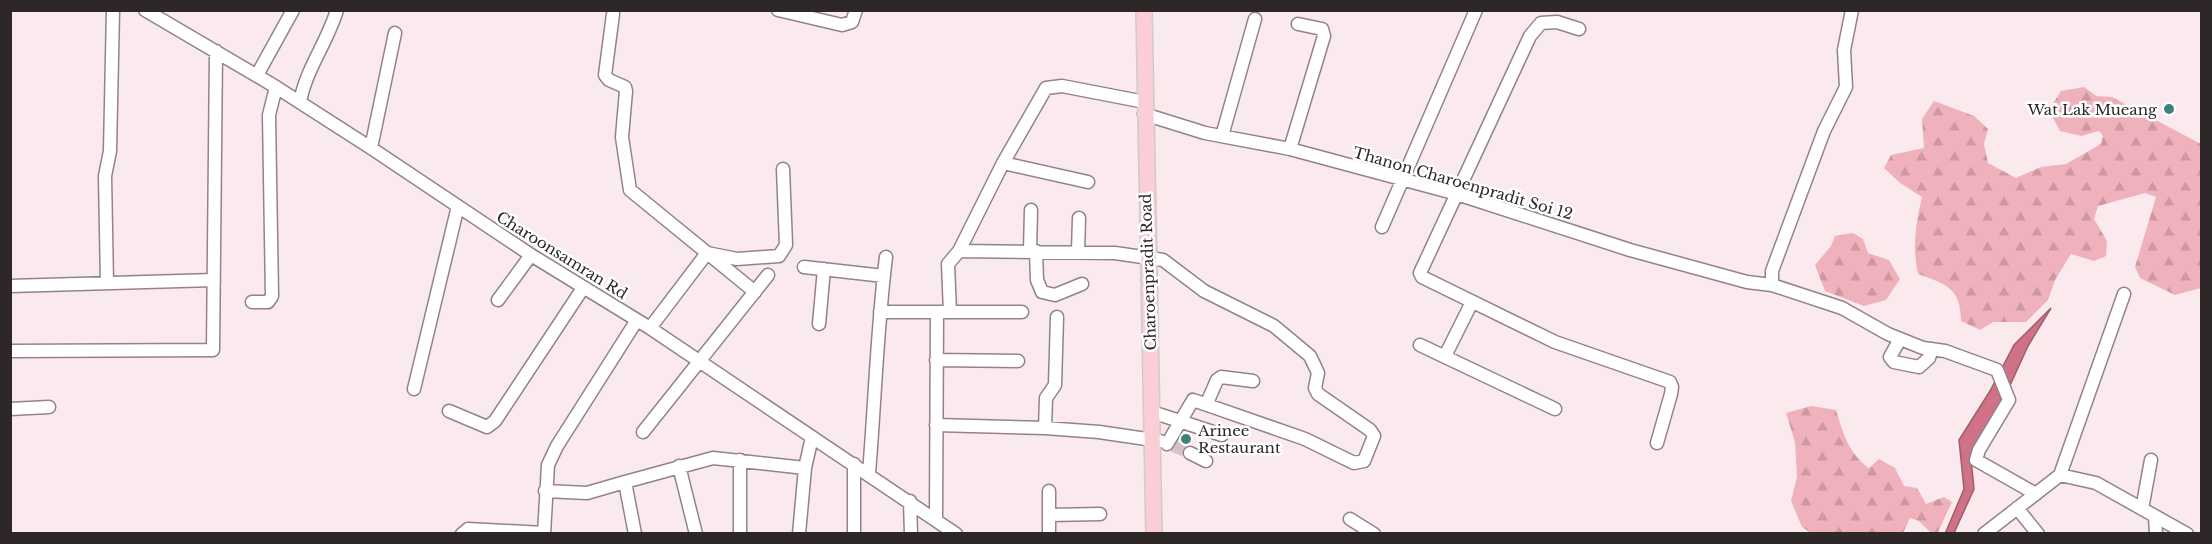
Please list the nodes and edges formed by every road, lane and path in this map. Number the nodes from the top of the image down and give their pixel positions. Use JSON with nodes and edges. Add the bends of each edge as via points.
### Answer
{"nodes":[{"id":1,"x":113,"y":10,"type":"edge"},
{"id":2,"x":145,"y":10,"type":"edge"},
{"id":3,"x":293,"y":10,"type":"edge"},
{"id":4,"x":337,"y":10,"type":"edge"},
{"id":5,"x":778,"y":10,"type":"edge"},
{"id":6,"x":856,"y":10,"type":"edge"},
{"id":7,"x":1144,"y":10,"type":"edge"},
{"id":8,"x":1476,"y":10,"type":"edge"},
{"id":9,"x":1852,"y":10,"type":"edge"},
{"id":10,"x":613,"y":14,"type":"dead end"},
{"id":11,"x":1255,"y":18,"type":"dead end"},
{"id":12,"x":1298,"y":24,"type":"dead end"},
{"id":13,"x":1579,"y":29,"type":"dead end"},
{"id":14,"x":395,"y":33,"type":"dead end"},
{"id":15,"x":216,"y":51,"type":"junction"},
{"id":16,"x":257,"y":75,"type":"junction"},
{"id":17,"x":276,"y":87,"type":"junction"},
{"id":18,"x":300,"y":102,"type":"junction"},
{"id":19,"x":1145,"y":108,"type":"junction"},
{"id":20,"x":1222,"y":136,"type":"junction"},
{"id":21,"x":371,"y":148,"type":"junction"},
{"id":22,"x":1290,"y":149,"type":"junction"},
{"id":23,"x":1003,"y":163,"type":"junction"},
{"id":24,"x":783,"y":169,"type":"dead end"},
{"id":25,"x":1403,"y":180,"type":"junction"},
{"id":26,"x":1088,"y":182,"type":"dead end"},
{"id":27,"x":1457,"y":194,"type":"junction"},
{"id":28,"x":458,"y":206,"type":"junction"},
{"id":29,"x":1031,"y":210,"type":"dead end"},
{"id":30,"x":1079,"y":218,"type":"dead end"},
{"id":31,"x":1382,"y":227,"type":"dead end"},
{"id":32,"x":959,"y":251,"type":"junction"},
{"id":33,"x":1033,"y":251,"type":"junction"},
{"id":34,"x":1078,"y":252,"type":"junction"},
{"id":35,"x":707,"y":253,"type":"junction"},
{"id":36,"x":531,"y":255,"type":"junction"},
{"id":37,"x":886,"y":257,"type":"dead end"},
{"id":38,"x":1148,"y":257,"type":"junction"},
{"id":39,"x":804,"y":267,"type":"dead end"},
{"id":40,"x":824,"y":269,"type":"junction"},
{"id":41,"x":768,"y":275,"type":"dead end"},
{"id":42,"x":884,"y":276,"type":"junction"},
{"id":43,"x":214,"y":280,"type":"junction"},
{"id":44,"x":107,"y":283,"type":"junction"},
{"id":45,"x":1082,"y":284,"type":"dead end"},
{"id":46,"x":1772,"y":285,"type":"junction"},
{"id":47,"x":10,"y":286,"type":"edge"},
{"id":48,"x":583,"y":288,"type":"junction"},
{"id":49,"x":755,"y":292,"type":"junction"},
{"id":50,"x":2124,"y":294,"type":"dead end"},
{"id":51,"x":498,"y":300,"type":"dead end"},
{"id":52,"x":252,"y":302,"type":"dead end"},
{"id":53,"x":1472,"y":302,"type":"junction"},
{"id":54,"x":880,"y":312,"type":"junction"},
{"id":55,"x":937,"y":312,"type":"junction"},
{"id":56,"x":950,"y":312,"type":"junction"},
{"id":57,"x":1022,"y":312,"type":"dead end"},
{"id":58,"x":1057,"y":317,"type":"dead end"},
{"id":59,"x":637,"y":321,"type":"junction"},
{"id":60,"x":819,"y":324,"type":"dead end"},
{"id":61,"x":650,"y":328,"type":"junction"},
{"id":62,"x":1900,"y":339,"type":"junction"},
{"id":63,"x":1419,"y":345,"type":"dead end"},
{"id":64,"x":1932,"y":349,"type":"junction"},
{"id":65,"x":10,"y":351,"type":"edge"},
{"id":66,"x":1444,"y":356,"type":"junction"},
{"id":67,"x":936,"y":360,"type":"junction"},
{"id":68,"x":1018,"y":361,"type":"dead end"},
{"id":69,"x":700,"y":363,"type":"junction"},
{"id":70,"x":1253,"y":381,"type":"dead end"},
{"id":71,"x":414,"y":389,"type":"dead end"},
{"id":72,"x":1207,"y":403,"type":"junction"},
{"id":73,"x":50,"y":407,"type":"dead end"},
{"id":74,"x":10,"y":409,"type":"edge"},
{"id":75,"x":1555,"y":409,"type":"dead end"},
{"id":76,"x":449,"y":411,"type":"dead end"},
{"id":77,"x":1152,"y":412,"type":"junction"},
{"id":78,"x":1179,"y":421,"type":"junction"},
{"id":79,"x":936,"y":425,"type":"junction"},
{"id":80,"x":1045,"y":428,"type":"junction"},
{"id":81,"x":643,"y":432,"type":"dead end"},
{"id":82,"x":1222,"y":435,"type":"dead end"},
{"id":83,"x":813,"y":437,"type":"junction"},
{"id":84,"x":1152,"y":438,"type":"junction"},
{"id":85,"x":1657,"y":443,"type":"dead end"},
{"id":86,"x":1190,"y":453,"type":"tunnel mouth"},
{"id":87,"x":740,"y":460,"type":"junction"},
{"id":88,"x":1206,"y":460,"type":"dead end"},
{"id":89,"x":2151,"y":460,"type":"dead end"},
{"id":90,"x":854,"y":464,"type":"junction"},
{"id":91,"x":679,"y":466,"type":"junction"},
{"id":92,"x":805,"y":468,"type":"junction"},
{"id":93,"x":869,"y":473,"type":"junction"},
{"id":94,"x":2060,"y":475,"type":"junction"},
{"id":95,"x":625,"y":482,"type":"junction"},
{"id":96,"x":545,"y":491,"type":"junction"},
{"id":97,"x":1048,"y":491,"type":"dead end"},
{"id":98,"x":2036,"y":494,"type":"junction"},
{"id":99,"x":910,"y":501,"type":"junction"},
{"id":100,"x":2017,"y":508,"type":"junction"},
{"id":101,"x":2142,"y":509,"type":"junction"},
{"id":102,"x":1100,"y":514,"type":"dead end"},
{"id":103,"x":1048,"y":515,"type":"junction"},
{"id":104,"x":2156,"y":517,"type":"junction"},
{"id":105,"x":936,"y":519,"type":"junction"},
{"id":106,"x":1350,"y":519,"type":"dead end"},
{"id":107,"x":544,"y":533,"type":"edge"},
{"id":108,"x":462,"y":534,"type":"edge"},
{"id":109,"x":635,"y":534,"type":"edge"},
{"id":110,"x":696,"y":534,"type":"edge"},
{"id":111,"x":740,"y":534,"type":"edge"},
{"id":112,"x":799,"y":534,"type":"edge"},
{"id":113,"x":854,"y":534,"type":"edge"},
{"id":114,"x":910,"y":534,"type":"edge"},
{"id":115,"x":956,"y":534,"type":"edge"},
{"id":116,"x":1049,"y":534,"type":"edge"},
{"id":117,"x":1154,"y":534,"type":"edge"},
{"id":118,"x":1374,"y":534,"type":"edge"},
{"id":119,"x":1984,"y":534,"type":"edge"},
{"id":120,"x":2038,"y":534,"type":"edge"},
{"id":121,"x":2156,"y":534,"type":"edge"},
{"id":122,"x":2187,"y":534,"type":"edge"}],
"edges":[{"from":1,"to":44,"type":"street","via":[[110,151],[105,176]]},
{"from":2,"to":15,"type":"street","name":"Charoonsamran Rd"},
{"from":3,"to":16,"type":"street"},
{"from":4,"to":18,"type":"street","via":[[304,81]]},
{"from":5,"to":6,"type":"street","via":[[842,25],[852,22]]},
{"from":7,"to":19,"type":"main road","name":"Charoenpradit Road"},
{"from":8,"to":25,"type":"street"},
{"from":9,"to":46,"type":"street","via":[[1844,50],[1845,87],[1824,131],[1772,271]]},
{"from":10,"to":35,"type":"street","via":[[605,75],[626,91],[622,137],[630,190]]},
{"from":11,"to":20,"type":"street"},
{"from":12,"to":22,"type":"street","via":[[1322,29],[1324,36]]},
{"from":13,"to":27,"type":"street","via":[[1548,21],[1536,26]]},
{"from":14,"to":21,"type":"street"},
{"from":15,"to":16,"type":"street","name":"Charoonsamran Rd"},
{"from":15,"to":43,"type":"street"},
{"from":16,"to":17,"type":"street","name":"Charoonsamran Rd"},
{"from":17,"to":18,"type":"street","name":"Charoonsamran Rd"},
{"from":17,"to":52,"type":"street","via":[[269,115],[272,296],[268,302]]},
{"from":18,"to":21,"type":"street","name":"Charoonsamran Rd"},
{"from":19,"to":20,"type":"street","name":"Thanon Charoenpradit Soi 12"},
{"from":19,"to":23,"type":"street","name":"Thanon Charoenpradit Soi 12","via":[[1062,86],[1046,88]]},
{"from":19,"to":38,"type":"main road","name":"Charoenpradit Road"},
{"from":20,"to":22,"type":"street","name":"Thanon Charoenpradit Soi 12"},
{"from":21,"to":28,"type":"street","name":"Charoonsamran Rd"},
{"from":22,"to":25,"type":"street","name":"Thanon Charoenpradit Soi 12"},
{"from":23,"to":26,"type":"street"},
{"from":23,"to":32,"type":"street"},
{"from":24,"to":35,"type":"street","via":[[786,245],[779,256],[737,259]]},
{"from":25,"to":27,"type":"street","name":"Thanon Charoenpradit Soi 12"},
{"from":25,"to":31,"type":"street"},
{"from":27,"to":46,"type":"street","name":"Thanon Charoenpradit Soi 12","via":[[1630,250],[1747,282]]},
{"from":27,"to":53,"type":"street","via":[[1420,273]]},
{"from":28,"to":36,"type":"street","name":"Charoonsamran Rd"},
{"from":28,"to":71,"type":"street"},
{"from":29,"to":33,"type":"street"},
{"from":30,"to":34,"type":"street"},
{"from":32,"to":33,"type":"street"},
{"from":32,"to":56,"type":"street","via":[[948,264]]},
{"from":33,"to":34,"type":"street"},
{"from":33,"to":45,"type":"street","via":[[1042,292],[1055,295]]},
{"from":34,"to":38,"type":"street"},
{"from":35,"to":49,"type":"street"},
{"from":35,"to":61,"type":"street"},
{"from":36,"to":48,"type":"street","name":"Charoonsamran Rd"},
{"from":36,"to":51,"type":"street"},
{"from":37,"to":42,"type":"street"},
{"from":38,"to":72,"type":"street","via":[[1169,263],[1204,291],[1274,326],[1310,356],[1318,373],[1318,394],[1370,430],[1373,442],[1364,461],[1354,463],[1305,439]]},
{"from":38,"to":77,"type":"main road","name":"Charoenpradit Road"},
{"from":39,"to":40,"type":"street"},
{"from":40,"to":42,"type":"street"},
{"from":40,"to":60,"type":"street"},
{"from":41,"to":49,"type":"street"},
{"from":42,"to":54,"type":"street"},
{"from":43,"to":44,"type":"street"},
{"from":43,"to":65,"type":"street","via":[[213,350]]},
{"from":44,"to":47,"type":"street"},
{"from":46,"to":62,"type":"street","name":"Thanon Charoenpradit Soi 12","via":[[1842,308]]},
{"from":48,"to":59,"type":"street","name":"Charoonsamran Rd"},
{"from":48,"to":76,"type":"street","via":[[495,421],[487,427]]},
{"from":49,"to":69,"type":"street"},
{"from":50,"to":94,"type":"street"},
{"from":53,"to":66,"type":"street"},
{"from":53,"to":85,"type":"street","via":[[1555,342],[1670,382],[1671,394]]},
{"from":54,"to":55,"type":"street"},
{"from":54,"to":93,"type":"street"},
{"from":55,"to":56,"type":"street"},
{"from":55,"to":67,"type":"street"},
{"from":56,"to":57,"type":"street"},
{"from":58,"to":80,"type":"street","via":[[1055,385],[1046,398]]},
{"from":59,"to":61,"type":"street","name":"Charoonsamran Rd"},
{"from":59,"to":96,"type":"street","via":[[557,446],[548,465]]},
{"from":61,"to":69,"type":"street","name":"Charoonsamran Rd"},
{"from":62,"to":64,"type":"street","name":"Thanon Charoenpradit Soi 12"},
{"from":62,"to":64,"type":"street","via":[[1890,357],[1903,365],[1919,367]]},
{"from":63,"to":66,"type":"street"},
{"from":64,"to":98,"type":"street","name":"Thanon Charoenpradit Soi 12","via":[[1997,370],[2008,393],[2007,406],[1976,460]]},
{"from":66,"to":75,"type":"street"},
{"from":67,"to":68,"type":"street"},
{"from":67,"to":79,"type":"street"},
{"from":69,"to":81,"type":"street"},
{"from":69,"to":83,"type":"street","name":"Charoonsamran Rd"},
{"from":70,"to":72,"type":"street","via":[[1221,376]]},
{"from":72,"to":78,"type":"street","via":[[1193,400]]},
{"from":73,"to":74,"type":"street"},
{"from":77,"to":78,"type":"street"},
{"from":77,"to":84,"type":"main road","name":"Charoenpradit Road"},
{"from":78,"to":82,"type":"street"},
{"from":78,"to":84,"type":"street","via":[[1170,445]]},
{"from":79,"to":80,"type":"street"},
{"from":79,"to":105,"type":"street"},
{"from":80,"to":84,"type":"street"},
{"from":83,"to":90,"type":"street","name":"Charoonsamran Rd"},
{"from":83,"to":92,"type":"street"},
{"from":84,"to":117,"type":"main road","name":"Charoenpradit Road"},
{"from":86,"to":88,"type":"street"},
{"from":87,"to":91,"type":"street","via":[[713,458]]},
{"from":87,"to":92,"type":"street"},
{"from":87,"to":111,"type":"street"},
{"from":89,"to":101,"type":"street"},
{"from":90,"to":93,"type":"street","name":"Charoonsamran Rd"},
{"from":90,"to":113,"type":"street"},
{"from":91,"to":95,"type":"street"},
{"from":91,"to":110,"type":"street"},
{"from":92,"to":112,"type":"street"},
{"from":93,"to":99,"type":"street","name":"Charoonsamran Rd"},
{"from":94,"to":98,"type":"street"},
{"from":94,"to":101,"type":"street","via":[[2096,483]]},
{"from":95,"to":96,"type":"street","via":[[587,493]]},
{"from":95,"to":109,"type":"street"},
{"from":96,"to":107,"type":"street"},
{"from":97,"to":103,"type":"street"},
{"from":98,"to":100,"type":"street"},
{"from":99,"to":105,"type":"street","name":"Charoonsamran Rd"},
{"from":99,"to":114,"type":"street"},
{"from":100,"to":119,"type":"street"},
{"from":100,"to":120,"type":"street"},
{"from":101,"to":104,"type":"street"},
{"from":102,"to":103,"type":"street"},
{"from":103,"to":116,"type":"street"},
{"from":104,"to":121,"type":"street"},
{"from":104,"to":122,"type":"street"},
{"from":105,"to":115,"type":"street","name":"Charoonsamran Rd"},
{"from":106,"to":118,"type":"street"},
{"from":107,"to":108,"type":"street","via":[[468,529]]}]}
